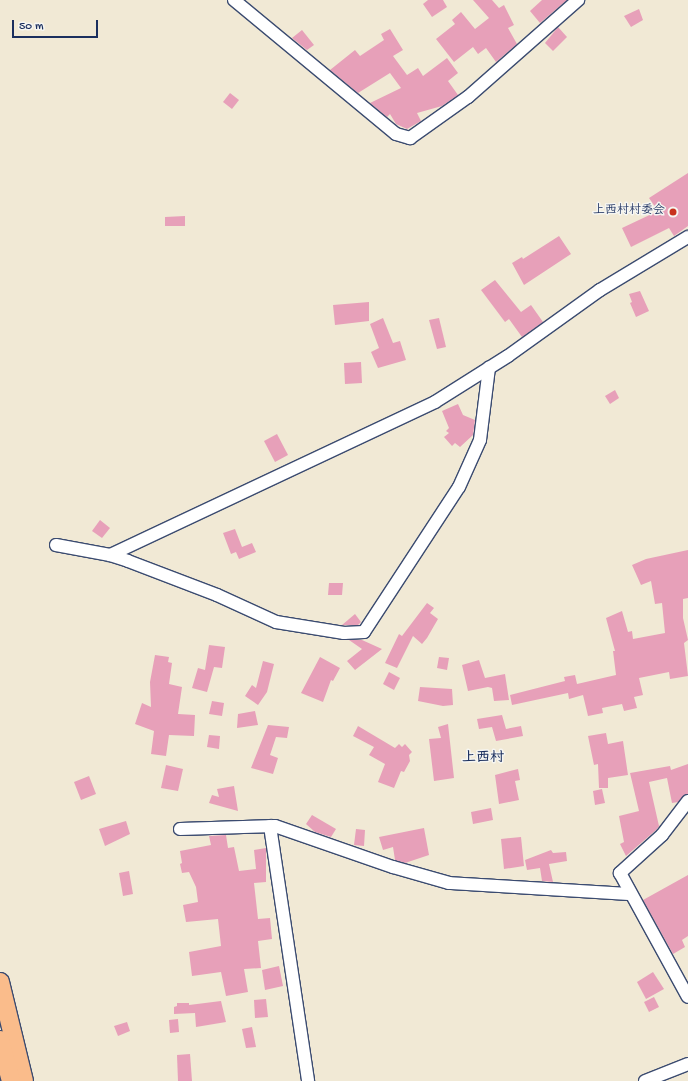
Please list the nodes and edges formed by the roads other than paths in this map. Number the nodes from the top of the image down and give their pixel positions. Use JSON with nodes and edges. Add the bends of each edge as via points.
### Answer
{"nodes":[{"id":1,"x":234,"y":0,"type":"edge"},
{"id":2,"x":578,"y":0,"type":"edge"},
{"id":3,"x":688,"y":237,"type":"edge"},
{"id":4,"x":489,"y":368,"type":"junction"},
{"id":5,"x":56,"y":545,"type":"dead end"},
{"id":6,"x":110,"y":555,"type":"junction"},
{"id":7,"x":688,"y":801,"type":"edge"},
{"id":8,"x":270,"y":826,"type":"junction"},
{"id":9,"x":180,"y":828,"type":"dead end"},
{"id":10,"x":631,"y":894,"type":"junction"},
{"id":11,"x":0,"y":982,"type":"edge"},
{"id":12,"x":688,"y":997,"type":"edge"},
{"id":13,"x":0,"y":1040,"type":"edge"},
{"id":14,"x":688,"y":1064,"type":"edge"},
{"id":15,"x":11,"y":1081,"type":"edge"},
{"id":16,"x":24,"y":1081,"type":"edge"},
{"id":17,"x":308,"y":1081,"type":"edge"},
{"id":18,"x":645,"y":1081,"type":"edge"}],
"edges":[{"from":1,"to":2,"type":"street","via":[[396,134],[410,138],[468,97]]},
{"from":3,"to":4,"type":"street","via":[[600,290]]},
{"from":4,"to":6,"type":"street","via":[[435,402]]},
{"from":4,"to":6,"type":"street","via":[[480,440],[459,487],[364,632],[344,633],[276,622],[217,595]]},
{"from":5,"to":6,"type":"street"},
{"from":7,"to":10,"type":"street","via":[[662,835],[620,873]]},
{"from":8,"to":9,"type":"street"},
{"from":8,"to":10,"type":"street","via":[[449,883]]},
{"from":8,"to":17,"type":"street"},
{"from":10,"to":12,"type":"street"},
{"from":11,"to":16,"type":"highway"},
{"from":13,"to":15,"type":"highway"},
{"from":14,"to":18,"type":"street"}]}
